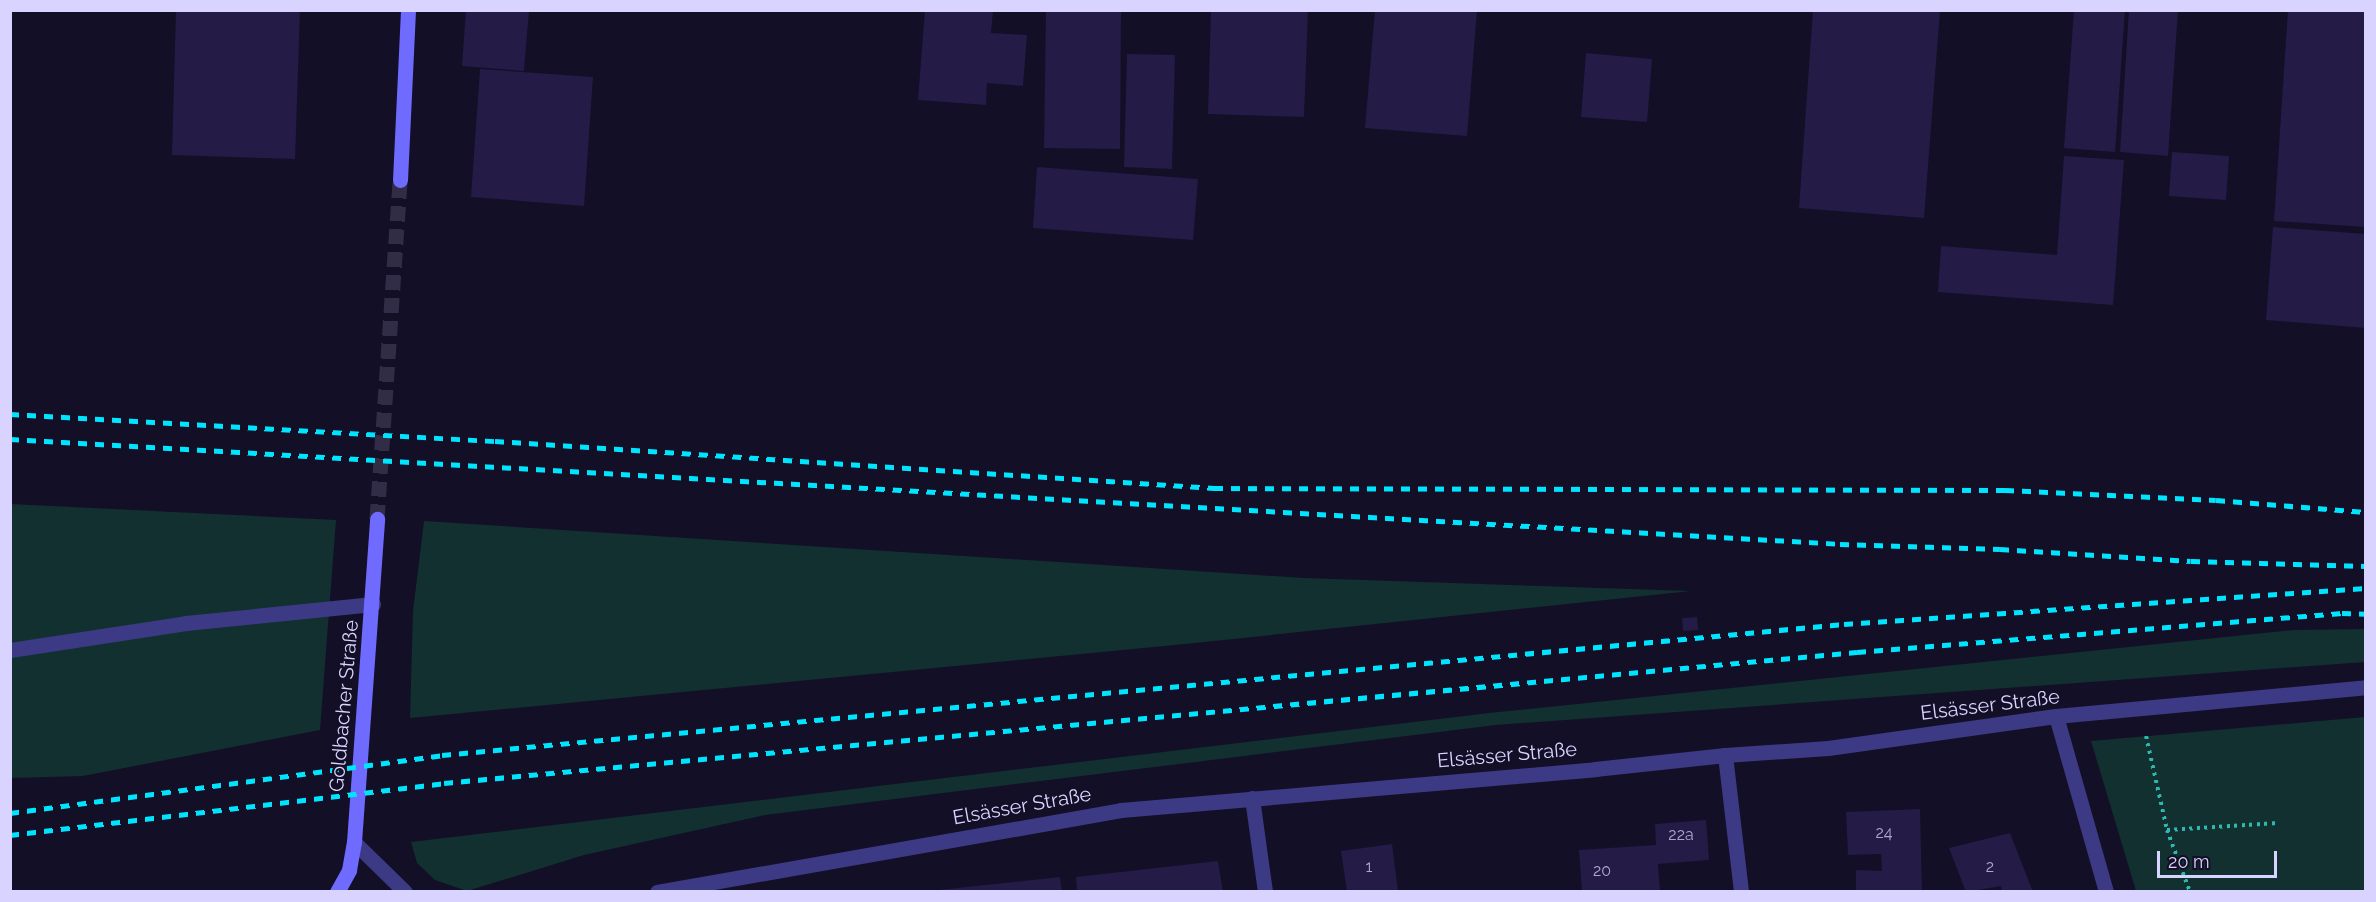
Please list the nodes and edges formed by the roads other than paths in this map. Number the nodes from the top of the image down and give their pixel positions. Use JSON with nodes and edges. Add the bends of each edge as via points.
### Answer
{"nodes":[{"id":1,"x":408,"y":10,"type":"edge"},
{"id":2,"x":400,"y":180,"type":"tunnel mouth"},
{"id":3,"x":377,"y":519,"type":"tunnel mouth"},
{"id":4,"x":373,"y":604,"type":"junction"},
{"id":5,"x":10,"y":650,"type":"edge"},
{"id":6,"x":2366,"y":687,"type":"edge"},
{"id":7,"x":2056,"y":716,"type":"junction"},
{"id":8,"x":1725,"y":755,"type":"junction"},
{"id":9,"x":1252,"y":798,"type":"junction"},
{"id":10,"x":354,"y":842,"type":"junction"},
{"id":11,"x":337,"y":891,"type":"edge"},
{"id":12,"x":405,"y":891,"type":"edge"},
{"id":13,"x":657,"y":891,"type":"edge"},
{"id":14,"x":1265,"y":891,"type":"edge"},
{"id":15,"x":1741,"y":891,"type":"edge"},
{"id":16,"x":2106,"y":891,"type":"edge"}],
"edges":[{"from":1,"to":2,"type":"main road"},
{"from":3,"to":4,"type":"main road","name":"Goldbacher Straße"},
{"from":4,"to":5,"type":"street","via":[[186,623]]},
{"from":4,"to":10,"type":"main road","name":"Goldbacher Straße"},
{"from":6,"to":7,"type":"street","name":"Elsässer Straße"},
{"from":7,"to":8,"type":"street","name":"Elsässer Straße","via":[[1828,748]]},
{"from":7,"to":16,"type":"street"},
{"from":8,"to":9,"type":"street","name":"Elsässer Straße"},
{"from":8,"to":15,"type":"street"},
{"from":9,"to":13,"type":"street","name":"Elsässer Straße","via":[[1121,810]]},
{"from":9,"to":14,"type":"street"},
{"from":10,"to":11,"type":"main road","name":"Goldbacher Straße","via":[[349,870]]},
{"from":10,"to":12,"type":"street"}]}
